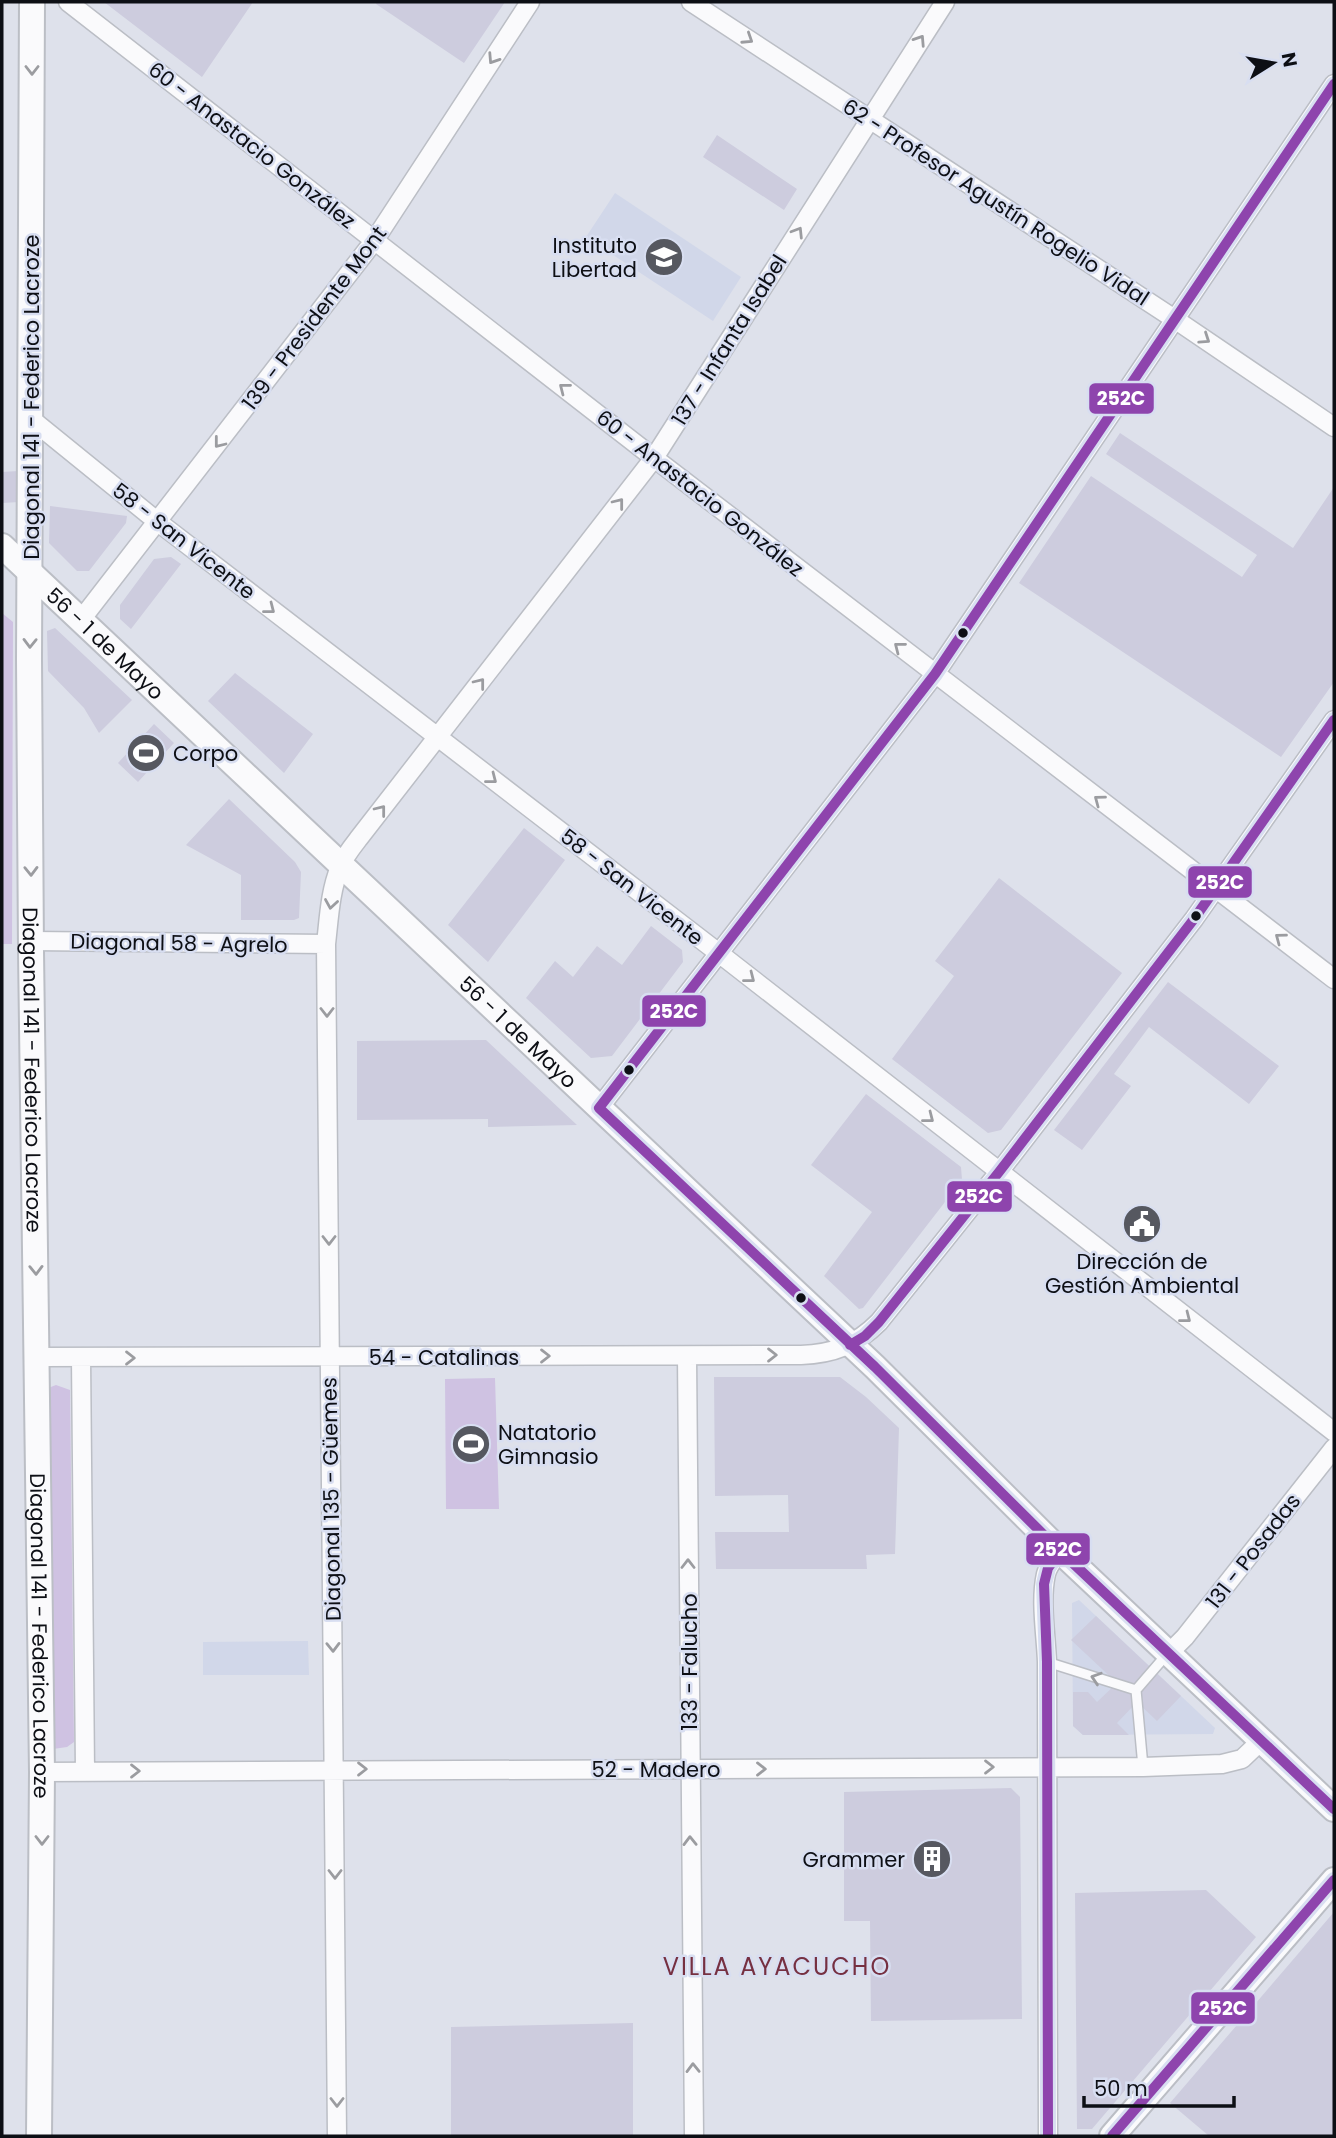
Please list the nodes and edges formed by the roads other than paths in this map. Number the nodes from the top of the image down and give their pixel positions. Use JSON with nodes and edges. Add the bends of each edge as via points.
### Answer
{"nodes":[{"id":1,"x":32,"y":2,"type":"edge"},
{"id":2,"x":68,"y":2,"type":"edge"},
{"id":3,"x":530,"y":2,"type":"edge"},
{"id":4,"x":691,"y":2,"type":"edge"},
{"id":5,"x":945,"y":2,"type":"edge"},
{"id":6,"x":1334,"y":84,"type":"edge"},
{"id":7,"x":869,"y":119,"type":"junction"},
{"id":8,"x":374,"y":241,"type":"junction"},
{"id":9,"x":1176,"y":320,"type":"junction"},
{"id":10,"x":31,"y":419,"type":"junction"},
{"id":11,"x":1334,"y":427,"type":"edge"},
{"id":12,"x":654,"y":458,"type":"junction"},
{"id":13,"x":158,"y":522,"type":"junction"},
{"id":14,"x":2,"y":546,"type":"edge"},
{"id":15,"x":30,"y":575,"type":"junction"},
{"id":16,"x":80,"y":621,"type":"junction"},
{"id":17,"x":934,"y":674,"type":"junction"},
{"id":18,"x":1334,"y":720,"type":"edge"},
{"id":19,"x":438,"y":737,"type":"junction"},
{"id":20,"x":341,"y":864,"type":"junction"},
{"id":21,"x":1216,"y":888,"type":"junction"},
{"id":22,"x":32,"y":941,"type":"junction"},
{"id":23,"x":326,"y":944,"type":"junction"},
{"id":24,"x":720,"y":954,"type":"junction"},
{"id":25,"x":1334,"y":979,"type":"edge"},
{"id":26,"x":598,"y":1108,"type":"junction"},
{"id":27,"x":999,"y":1172,"type":"junction"},
{"id":28,"x":850,"y":1345,"type":"junction"},
{"id":29,"x":687,"y":1356,"type":"junction"},
{"id":30,"x":37,"y":1357,"type":"junction"},
{"id":31,"x":81,"y":1358,"type":"junction"},
{"id":32,"x":330,"y":1358,"type":"junction"},
{"id":33,"x":1334,"y":1432,"type":"edge"},
{"id":34,"x":1334,"y":1448,"type":"edge"},
{"id":35,"x":1060,"y":1551,"type":"junction"},
{"id":36,"x":1170,"y":1652,"type":"junction"},
{"id":37,"x":1047,"y":1662,"type":"junction"},
{"id":38,"x":1136,"y":1690,"type":"junction"},
{"id":39,"x":1262,"y":1740,"type":"junction"},
{"id":40,"x":1047,"y":1767,"type":"junction"},
{"id":41,"x":1143,"y":1767,"type":"junction"},
{"id":42,"x":334,"y":1769,"type":"junction"},
{"id":43,"x":689,"y":1769,"type":"junction"},
{"id":44,"x":85,"y":1771,"type":"junction"},
{"id":45,"x":42,"y":1772,"type":"junction"},
{"id":46,"x":1334,"y":1809,"type":"edge"},
{"id":47,"x":1334,"y":1880,"type":"edge"},
{"id":48,"x":39,"y":2136,"type":"edge"},
{"id":49,"x":337,"y":2136,"type":"edge"},
{"id":50,"x":694,"y":2136,"type":"edge"},
{"id":51,"x":1048,"y":2136,"type":"edge"},
{"id":52,"x":1112,"y":2136,"type":"edge"}],
"edges":[{"from":1,"to":10,"type":"street","name":"Diagonal 141 - Federico Lacroze","one_way":true},
{"from":2,"to":8,"type":"street","name":"60 - Anastacio González"},
{"from":3,"to":8,"type":"street","name":"139 - Presidente Mont","one_way":true},
{"from":4,"to":7,"type":"street","name":"62 - Profesor Agustín Rogelio Vidal","one_way":true},
{"from":7,"to":5,"type":"street","name":"137 - Infanta Isabel","one_way":true},
{"from":6,"to":9,"type":"street"},
{"from":7,"to":9,"type":"street","name":"62 - Profesor Agustín Rogelio Vidal"},
{"from":12,"to":7,"type":"street","name":"137 - Infanta Isabel","one_way":true},
{"from":12,"to":8,"type":"street","name":"60 - Anastacio González","one_way":true},
{"from":8,"to":13,"type":"street","name":"139 - Presidente Mont","one_way":true},
{"from":9,"to":11,"type":"street","name":"62 - Profesor Agustín Rogelio Vidal","one_way":true},
{"from":9,"to":17,"type":"street"},
{"from":10,"to":13,"type":"street","name":"58 - San Vicente"},
{"from":10,"to":15,"type":"street","name":"Diagonal 141 - Federico Lacroze"},
{"from":17,"to":12,"type":"street","name":"60 - Anastacio González","one_way":true},
{"from":19,"to":12,"type":"street","name":"137 - Infanta Isabel","one_way":true},
{"from":13,"to":16,"type":"street","name":"139 - Presidente Mont"},
{"from":13,"to":19,"type":"street","name":"58 - San Vicente","one_way":true},
{"from":14,"to":15,"type":"street","name":"56 - 1 de Mayo"},
{"from":15,"to":16,"type":"street","name":"56 - 1 de Mayo"},
{"from":15,"to":22,"type":"street","name":"Diagonal 141 - Federico Lacroze","one_way":true},
{"from":16,"to":20,"type":"street","name":"56 - 1 de Mayo"},
{"from":21,"to":17,"type":"street","name":"60 - Anastacio González","one_way":true},
{"from":17,"to":24,"type":"street"},
{"from":18,"to":21,"type":"street"},
{"from":20,"to":19,"type":"street","name":"137 - Infanta Isabel","one_way":true},
{"from":19,"to":24,"type":"street","name":"58 - San Vicente","one_way":true},
{"from":20,"to":23,"type":"street","name":"Diagonal 135 - Güemes","one_way":true},
{"from":20,"to":26,"type":"street","name":"56 - 1 de Mayo"},
{"from":25,"to":21,"type":"street","name":"60 - Anastacio González","one_way":true},
{"from":21,"to":27,"type":"street"},
{"from":22,"to":23,"type":"street","name":"Diagonal 58 - Agrelo"},
{"from":22,"to":30,"type":"street","name":"Diagonal 141 - Federico Lacroze","one_way":true},
{"from":23,"to":32,"type":"street","name":"Diagonal 135 - Güemes","one_way":true},
{"from":24,"to":26,"type":"street"},
{"from":24,"to":27,"type":"street","name":"58 - San Vicente","one_way":true},
{"from":26,"to":28,"type":"street","name":"56 - 1 de Mayo"},
{"from":27,"to":28,"type":"street","via":[[880,1322]]},
{"from":27,"to":33,"type":"street","name":"58 - San Vicente","one_way":true},
{"from":29,"to":28,"type":"street","name":"54 - Catalinas","one_way":true,"via":[[818,1354]]},
{"from":28,"to":35,"type":"street","name":"56 - 1 de Mayo"},
{"from":32,"to":29,"type":"street","name":"54 - Catalinas","one_way":true},
{"from":43,"to":29,"type":"street","name":"133 - Falucho","one_way":true},
{"from":30,"to":31,"type":"street","name":"54 - Catalinas"},
{"from":30,"to":45,"type":"street","name":"Diagonal 141 - Federico Lacroze"},
{"from":31,"to":32,"type":"street","name":"54 - Catalinas","one_way":true},
{"from":31,"to":44,"type":"street","name":"Diagonal 141 - Federico Lacroze"},
{"from":32,"to":42,"type":"street","name":"Diagonal 135 - Güemes","one_way":true},
{"from":34,"to":36,"type":"street","name":"131 - Posadas"},
{"from":35,"to":36,"type":"street","name":"56 - 1 de Mayo"},
{"from":35,"to":37,"type":"street","via":[[1046,1574]]},
{"from":36,"to":38,"type":"lane"},
{"from":36,"to":39,"type":"street","name":"56 - 1 de Mayo"},
{"from":38,"to":37,"type":"lane","one_way":true},
{"from":37,"to":40,"type":"street"},
{"from":38,"to":41,"type":"lane"},
{"from":39,"to":41,"type":"street","name":"52 - Madero","via":[[1242,1759],[1222,1764]]},
{"from":39,"to":46,"type":"street","name":"56 - 1 de Mayo"},
{"from":40,"to":41,"type":"street","name":"52 - Madero"},
{"from":43,"to":40,"type":"street","name":"52 - Madero","one_way":true},
{"from":40,"to":51,"type":"street"},
{"from":42,"to":43,"type":"street","name":"52 - Madero","one_way":true},
{"from":44,"to":42,"type":"street","name":"52 - Madero","one_way":true},
{"from":42,"to":49,"type":"street","name":"Diagonal 135 - Güemes","one_way":true},
{"from":50,"to":43,"type":"street","name":"133 - Falucho","one_way":true},
{"from":44,"to":45,"type":"street","name":"52 - Madero"},
{"from":45,"to":48,"type":"street","name":"Diagonal 141 - Federico Lacroze","one_way":true},
{"from":47,"to":52,"type":"street"}]}
